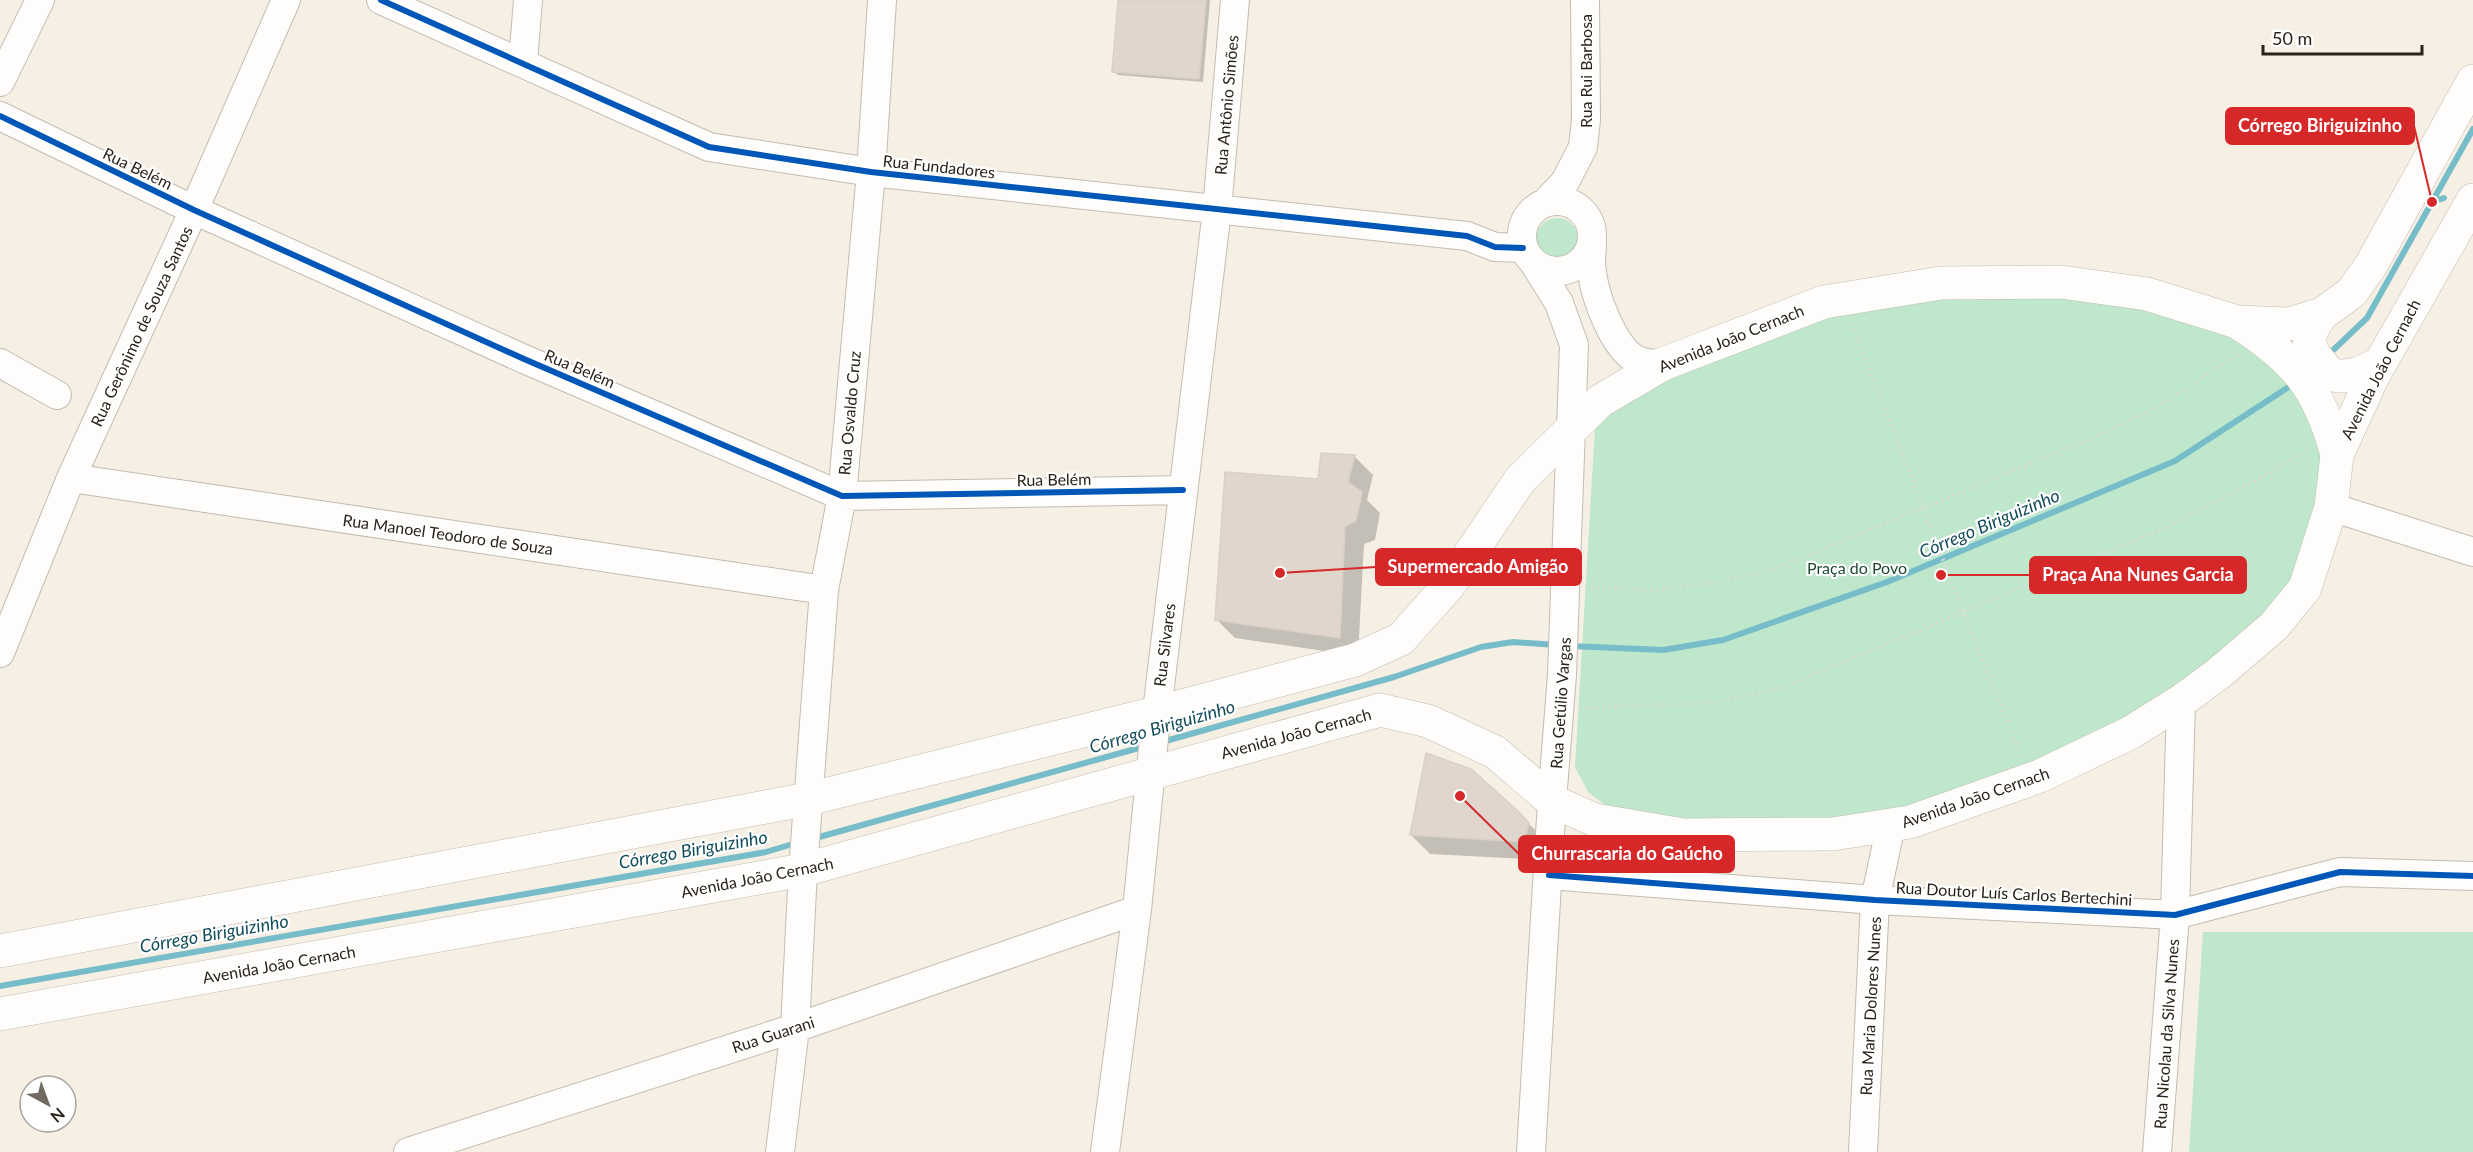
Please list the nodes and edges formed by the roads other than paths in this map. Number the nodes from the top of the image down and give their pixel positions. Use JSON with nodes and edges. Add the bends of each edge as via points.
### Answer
{"nodes":[{"id":1,"x":40,"y":0,"type":"edge"},
{"id":2,"x":286,"y":0,"type":"edge"},
{"id":3,"x":381,"y":0,"type":"edge"},
{"id":4,"x":528,"y":0,"type":"edge"},
{"id":5,"x":882,"y":0,"type":"edge"},
{"id":6,"x":1234,"y":0,"type":"edge"},
{"id":7,"x":1585,"y":0,"type":"edge"},
{"id":8,"x":523,"y":62,"type":"junction"},
{"id":9,"x":2473,"y":81,"type":"edge"},
{"id":10,"x":0,"y":82,"type":"edge"},
{"id":11,"x":0,"y":116,"type":"edge"},
{"id":12,"x":871,"y":172,"type":"junction"},
{"id":13,"x":2473,"y":200,"type":"edge"},
{"id":14,"x":1538,"y":207,"type":"junction"},
{"id":15,"x":194,"y":210,"type":"junction"},
{"id":16,"x":1217,"y":210,"type":"junction"},
{"id":17,"x":2473,"y":234,"type":"edge"},
{"id":18,"x":1467,"y":236,"type":"junction"},
{"id":19,"x":1592,"y":243,"type":"junction"},
{"id":20,"x":2443,"y":252,"type":"junction"},
{"id":21,"x":1529,"y":255,"type":"junction"},
{"id":22,"x":2322,"y":314,"type":"junction"},
{"id":23,"x":2237,"y":322,"type":"junction"},
{"id":24,"x":0,"y":363,"type":"edge"},
{"id":25,"x":1663,"y":364,"type":"junction"},
{"id":26,"x":2379,"y":364,"type":"junction"},
{"id":27,"x":57,"y":395,"type":"dead end"},
{"id":28,"x":1569,"y":429,"type":"junction"},
{"id":29,"x":2327,"y":449,"type":"junction"},
{"id":30,"x":71,"y":478,"type":"junction"},
{"id":31,"x":1183,"y":490,"type":"junction"},
{"id":32,"x":842,"y":496,"type":"junction"},
{"id":33,"x":2331,"y":507,"type":"junction"},
{"id":34,"x":2473,"y":552,"type":"edge"},
{"id":35,"x":824,"y":590,"type":"junction"},
{"id":36,"x":0,"y":653,"type":"edge"},
{"id":37,"x":2181,"y":701,"type":"junction"},
{"id":38,"x":1156,"y":720,"type":"junction"},
{"id":39,"x":1150,"y":765,"type":"junction"},
{"id":40,"x":1552,"y":801,"type":"junction"},
{"id":41,"x":807,"y":811,"type":"junction"},
{"id":42,"x":1891,"y":825,"type":"junction"},
{"id":43,"x":804,"y":863,"type":"junction"},
{"id":44,"x":1549,"y":875,"type":"junction"},
{"id":45,"x":2473,"y":876,"type":"edge"},
{"id":46,"x":1875,"y":900,"type":"junction"},
{"id":47,"x":1137,"y":910,"type":"junction"},
{"id":48,"x":2175,"y":915,"type":"junction"},
{"id":49,"x":0,"y":951,"type":"edge"},
{"id":50,"x":0,"y":1014,"type":"edge"},
{"id":51,"x":795,"y":1028,"type":"junction"},
{"id":52,"x":408,"y":1152,"type":"edge"},
{"id":53,"x":780,"y":1152,"type":"edge"},
{"id":54,"x":1105,"y":1152,"type":"edge"},
{"id":55,"x":1531,"y":1152,"type":"edge"},
{"id":56,"x":1863,"y":1152,"type":"edge"},
{"id":57,"x":2157,"y":1152,"type":"edge"}],
"edges":[{"from":1,"to":10,"type":"street"},
{"from":2,"to":15,"type":"street","name":"Rua Gerônimo de Souza Santos"},
{"from":3,"to":8,"type":"street","name":"Rua Fundadores"},
{"from":4,"to":8,"type":"street"},
{"from":5,"to":12,"type":"street","name":"Rua Osvaldo Cruz"},
{"from":6,"to":16,"type":"street","name":"Rua Antônio Simões"},
{"from":7,"to":14,"type":"street","name":"Rua Rui Barbosa","via":[[1583,147],[1565,182]]},
{"from":8,"to":12,"type":"street","name":"Rua Fundadores","via":[[709,147]]},
{"from":9,"to":22,"type":"main road","name":"Avenida João Cernach","via":[[2370,267],[2351,292]]},
{"from":11,"to":15,"type":"street","name":"Rua Belém"},
{"from":12,"to":16,"type":"street","name":"Rua Fundadores"},
{"from":12,"to":32,"type":"street","name":"Rua Osvaldo Cruz"},
{"from":13,"to":20,"type":"main road","name":"Avenida João Cernach"},
{"from":14,"to":18,"type":"street","name":"Rua Fundadores","via":[[1501,227]]},
{"from":14,"to":19,"type":"street","via":[[1558,201],[1581,209],[1593,231]]},
{"from":14,"to":21,"type":"street","via":[[1522,229]]},
{"from":15,"to":30,"type":"street","name":"Rua Gerônimo de Souza Santos"},
{"from":15,"to":32,"type":"street","name":"Rua Belém","via":[[524,359]]},
{"from":16,"to":18,"type":"street","name":"Rua Fundadores"},
{"from":16,"to":31,"type":"street","name":"Rua Silvares"},
{"from":17,"to":20,"type":"street"},
{"from":18,"to":21,"type":"street","name":"Rua Fundadores"},
{"from":19,"to":21,"type":"street","via":[[1582,261],[1563,271],[1553,272]]},
{"from":19,"to":25,"type":"street","via":[[1592,271],[1603,314],[1626,353],[1650,364]]},
{"from":20,"to":26,"type":"main road","name":"Avenida João Cernach"},
{"from":21,"to":28,"type":"street","name":"Rua Getúlio Vargas","via":[[1559,303],[1574,345]]},
{"from":22,"to":23,"type":"main road","name":"Avenida João Cernach","via":[[2289,324]]},
{"from":22,"to":26,"type":"main road","via":[[2312,328],[2308,345],[2329,373],[2354,375]]},
{"from":23,"to":25,"type":"main road","name":"Avenida João Cernach","via":[[2147,294],[2061,282],[1941,283],[1824,302]]},
{"from":23,"to":29,"type":"main road","via":[[2270,343],[2312,388],[2329,425]]},
{"from":24,"to":27,"type":"street"},
{"from":25,"to":28,"type":"main road","name":"Avenida João Cernach","via":[[1600,400]]},
{"from":26,"to":29,"type":"main road","name":"Avenida João Cernach"},
{"from":28,"to":38,"type":"main road","name":"Avenida João Cernach","via":[[1520,480],[1449,585],[1401,639],[1355,660]]},
{"from":28,"to":40,"type":"street","name":"Rua Getúlio Vargas","via":[[1565,624]]},
{"from":29,"to":33,"type":"main road","name":"Avenida João Cernach"},
{"from":30,"to":35,"type":"street","name":"Rua Manoel Teodoro de Souza"},
{"from":30,"to":36,"type":"street","name":"Rua Gerônimo de Souza Santos"},
{"from":31,"to":32,"type":"street","name":"Rua Belém"},
{"from":31,"to":38,"type":"street","name":"Rua Silvares"},
{"from":32,"to":35,"type":"street","name":"Rua Osvaldo Cruz"},
{"from":33,"to":34,"type":"street"},
{"from":33,"to":37,"type":"main road","name":"Avenida João Cernach","via":[[2305,588],[2274,626]]},
{"from":35,"to":41,"type":"street","name":"Rua Osvaldo Cruz"},
{"from":37,"to":42,"type":"main road","name":"Avenida João Cernach","via":[[2130,733],[2040,776],[1910,822]]},
{"from":37,"to":48,"type":"street","name":"Rua Nicolau da Silva Nunes"},
{"from":38,"to":39,"type":"street","name":"Rua Silvares"},
{"from":38,"to":41,"type":"main road","name":"Avenida João Cernach"},
{"from":39,"to":40,"type":"main road","name":"Avenida João Cernach","via":[[1380,710],[1428,721],[1495,752]]},
{"from":39,"to":43,"type":"main road","name":"Avenida João Cernach"},
{"from":39,"to":47,"type":"street","name":"Rua Silvares"},
{"from":40,"to":42,"type":"main road","name":"Avenida João Cernach","via":[[1595,820],[1683,835],[1833,834]]},
{"from":40,"to":44,"type":"street","name":"Rua Getúlio Vargas"},
{"from":41,"to":43,"type":"street","name":"Rua Osvaldo Cruz"},
{"from":41,"to":49,"type":"main road","name":"Avenida João Cernach"},
{"from":42,"to":46,"type":"street","name":"Rua Maria Dolores Nunes"},
{"from":43,"to":50,"type":"main road","name":"Avenida João Cernach"},
{"from":43,"to":51,"type":"street","name":"Rua Osvaldo Cruz"},
{"from":44,"to":46,"type":"street","name":"Rua Doutor Luís Carlos Bertechini"},
{"from":44,"to":55,"type":"street","name":"Rua Getúlio Vargas"},
{"from":45,"to":48,"type":"street","name":"Rua Doutor Luís Carlos Bertechini","via":[[2340,872]]},
{"from":46,"to":48,"type":"street","name":"Rua Doutor Luís Carlos Bertechini"},
{"from":46,"to":56,"type":"street","name":"Rua Maria Dolores Nunes"},
{"from":47,"to":51,"type":"street","name":"Rua Guarani"},
{"from":47,"to":54,"type":"street","name":"Rua Silvares"},
{"from":48,"to":57,"type":"street","name":"Rua Nicolau da Silva Nunes"},
{"from":51,"to":52,"type":"street","name":"Rua Guarani"},
{"from":51,"to":53,"type":"street","name":"Rua Osvaldo Cruz"}]}
